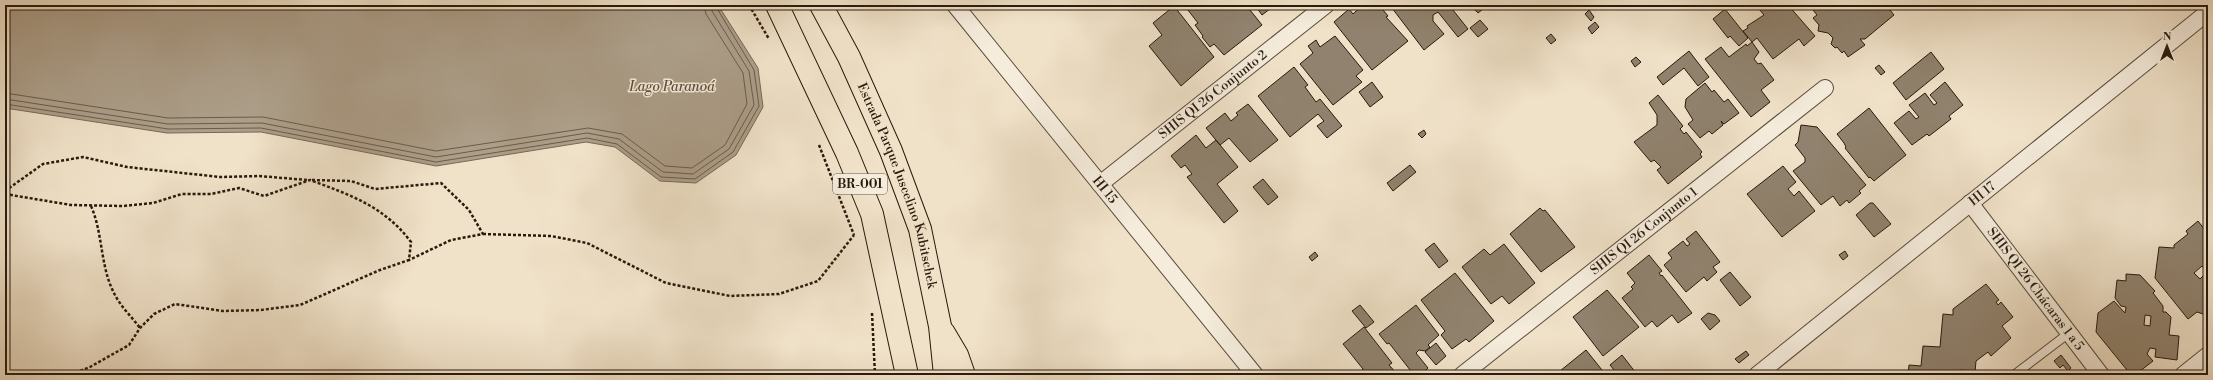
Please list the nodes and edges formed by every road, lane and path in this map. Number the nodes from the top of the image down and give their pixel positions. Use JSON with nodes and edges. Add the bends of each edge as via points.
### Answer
{"nodes":[{"id":1,"x":749,"y":5,"type":"edge"},
{"id":2,"x":777,"y":5,"type":"edge"},
{"id":3,"x":821,"y":5,"type":"edge"},
{"id":4,"x":955,"y":5,"type":"edge"},
{"id":5,"x":1326,"y":5,"type":"edge"},
{"id":6,"x":2208,"y":12,"type":"edge"},
{"id":7,"x":774,"y":46,"type":"dead end"},
{"id":8,"x":1825,"y":88,"type":"dead end"},
{"id":9,"x":818,"y":143,"type":"dead end"},
{"id":10,"x":310,"y":180,"type":"junction"},
{"id":11,"x":1100,"y":184,"type":"junction"},
{"id":12,"x":5,"y":191,"type":"edge"},
{"id":13,"x":5,"y":194,"type":"edge"},
{"id":14,"x":1970,"y":204,"type":"junction"},
{"id":15,"x":91,"y":206,"type":"junction"},
{"id":16,"x":482,"y":234,"type":"junction"},
{"id":17,"x":854,"y":235,"type":"junction"},
{"id":18,"x":857,"y":242,"type":"dead end"},
{"id":19,"x":409,"y":260,"type":"junction"},
{"id":20,"x":940,"y":326,"type":"junction"},
{"id":21,"x":140,"y":328,"type":"junction"},
{"id":22,"x":2069,"y":333,"type":"junction"},
{"id":23,"x":2208,"y":355,"type":"edge"},
{"id":24,"x":906,"y":374,"type":"edge"},
{"id":25,"x":70,"y":375,"type":"edge"},
{"id":26,"x":945,"y":375,"type":"edge"},
{"id":27,"x":964,"y":375,"type":"edge"},
{"id":28,"x":1255,"y":375,"type":"edge"},
{"id":29,"x":1462,"y":375,"type":"edge"},
{"id":30,"x":1757,"y":375,"type":"edge"},
{"id":31,"x":2014,"y":375,"type":"edge"},
{"id":32,"x":2101,"y":375,"type":"edge"},
{"id":33,"x":2183,"y":375,"type":"edge"}],
"edges":[{"from":1,"to":7,"type":"path"},
{"from":2,"to":24,"type":"highway","number":"BR-001","via":[[847,153],[872,214]]},
{"from":3,"to":20,"type":"highway","name":"Estrada Parque Juscelino Kubitschek","number":"BR-001","via":[[849,57],[888,144],[920,229]]},
{"from":4,"to":11,"type":"street","name":"HI 15"},
{"from":5,"to":11,"type":"street","name":"SHIS QI 26 Conjunto 2"},
{"from":6,"to":14,"type":"street","name":"HI 17"},
{"from":8,"to":29,"type":"street","name":"SHIS QI 26 Conjunto 1"},
{"from":9,"to":17,"type":"path"},
{"from":10,"to":12,"type":"path","via":[[258,176],[220,177],[127,167],[83,157],[43,164]]},
{"from":10,"to":15,"type":"path","via":[[264,196],[239,188],[211,194],[182,194],[153,203]]},
{"from":10,"to":16,"type":"path","via":[[350,181],[375,189],[441,183],[468,210]]},
{"from":10,"to":19,"type":"path","via":[[352,196],[380,211],[399,226],[410,242]]},
{"from":11,"to":28,"type":"street","name":"HI 15"},
{"from":13,"to":15,"type":"path"},
{"from":14,"to":22,"type":"street","name":"SHIS QI 26 Chácaras 1 a 5"},
{"from":14,"to":30,"type":"street","name":"HI 17"},
{"from":15,"to":21,"type":"path","via":[[97,220],[104,263],[114,294]]},
{"from":16,"to":17,"type":"path","via":[[551,236],[587,243],[666,284],[730,296],[779,294],[818,281]]},
{"from":16,"to":19,"type":"path","via":[[451,240]]},
{"from":17,"to":18,"type":"path"},
{"from":19,"to":21,"type":"path","via":[[300,305],[223,311],[175,304],[154,314]]},
{"from":20,"to":26,"type":"highway","name":"Estrada Parque Juscelino Kubitschek","number":"BR-001"},
{"from":20,"to":27,"type":"highway","via":[[957,355]]},
{"from":21,"to":25,"type":"path","via":[[129,345]]},
{"from":22,"to":31,"type":"lane"},
{"from":22,"to":32,"type":"street","name":"SHIS QI 26 Chácaras 1 a 5"},
{"from":23,"to":33,"type":"street"}]}
